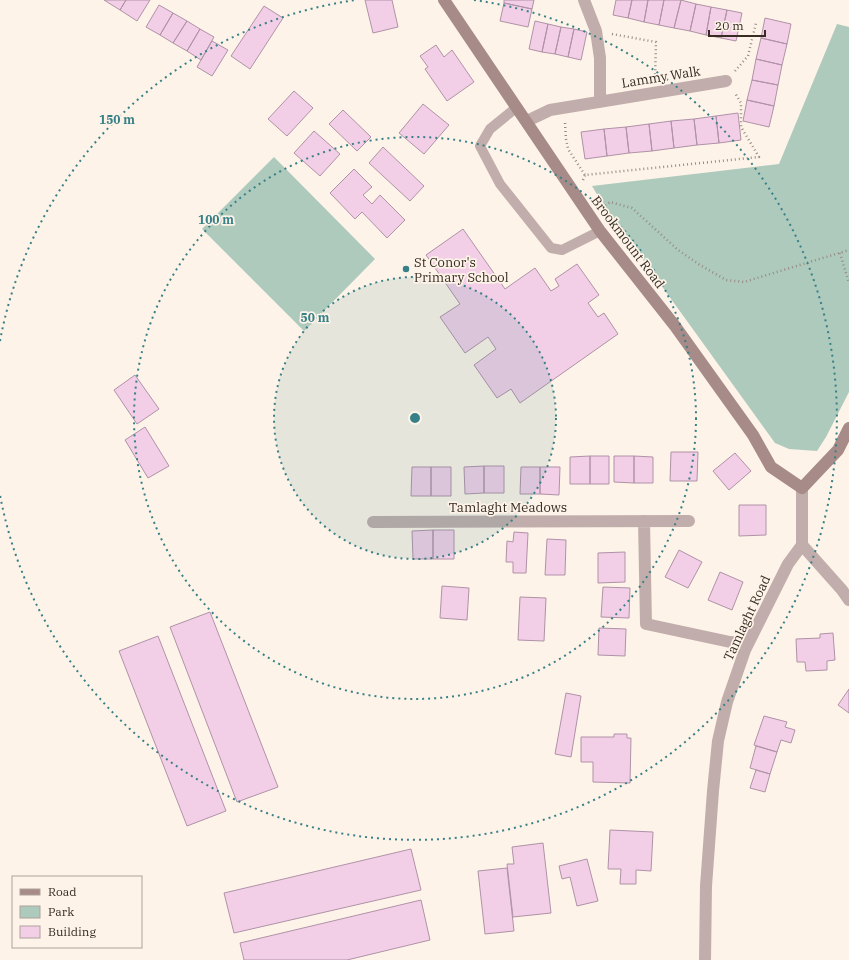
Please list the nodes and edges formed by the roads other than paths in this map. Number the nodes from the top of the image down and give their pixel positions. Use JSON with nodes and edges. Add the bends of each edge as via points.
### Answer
{"nodes":[{"id":1,"x":444,"y":0,"type":"edge"},
{"id":2,"x":584,"y":0,"type":"edge"},
{"id":3,"x":726,"y":81,"type":"road end"},
{"id":4,"x":600,"y":102,"type":"junction"},
{"id":5,"x":517,"y":107,"type":"junction"},
{"id":6,"x":527,"y":122,"type":"junction"},
{"id":7,"x":600,"y":231,"type":"junction"},
{"id":8,"x":849,"y":428,"type":"edge"},
{"id":9,"x":802,"y":488,"type":"junction"},
{"id":10,"x":644,"y":521,"type":"junction"},
{"id":11,"x":689,"y":521,"type":"dead end"},
{"id":12,"x":373,"y":522,"type":"dead end"},
{"id":13,"x":802,"y":545,"type":"junction"},
{"id":14,"x":849,"y":600,"type":"edge"},
{"id":15,"x":748,"y":643,"type":"junction"},
{"id":16,"x":705,"y":960,"type":"edge"}],
"edges":[{"from":1,"to":5,"type":"street","name":"Brookmount Road"},
{"from":2,"to":4,"type":"street","via":[[596,31],[600,58]]},
{"from":3,"to":4,"type":"street","name":"Lammy Walk"},
{"from":4,"to":6,"type":"street","name":"Lammy Walk","via":[[550,110]]},
{"from":5,"to":6,"type":"street","name":"Brookmount Road"},
{"from":5,"to":7,"type":"lane","via":[[490,129],[480,146],[500,184],[550,248],[562,250]]},
{"from":6,"to":7,"type":"street","name":"Brookmount Road"},
{"from":7,"to":9,"type":"street","name":"Brookmount Road","via":[[675,326],[752,435],[771,467]]},
{"from":8,"to":9,"type":"street","via":[[838,450]]},
{"from":9,"to":13,"type":"street"},
{"from":10,"to":11,"type":"street","name":"Tamlaght Meadows"},
{"from":10,"to":12,"type":"street","name":"Tamlaght Meadows"},
{"from":10,"to":15,"type":"street","via":[[646,624],[730,642]]},
{"from":13,"to":14,"type":"street"},
{"from":13,"to":15,"type":"street","name":"Tamlaght Road","via":[[788,564]]},
{"from":15,"to":16,"type":"street","name":"Tamlaght Road","via":[[727,702],[718,741],[706,886]]}]}
